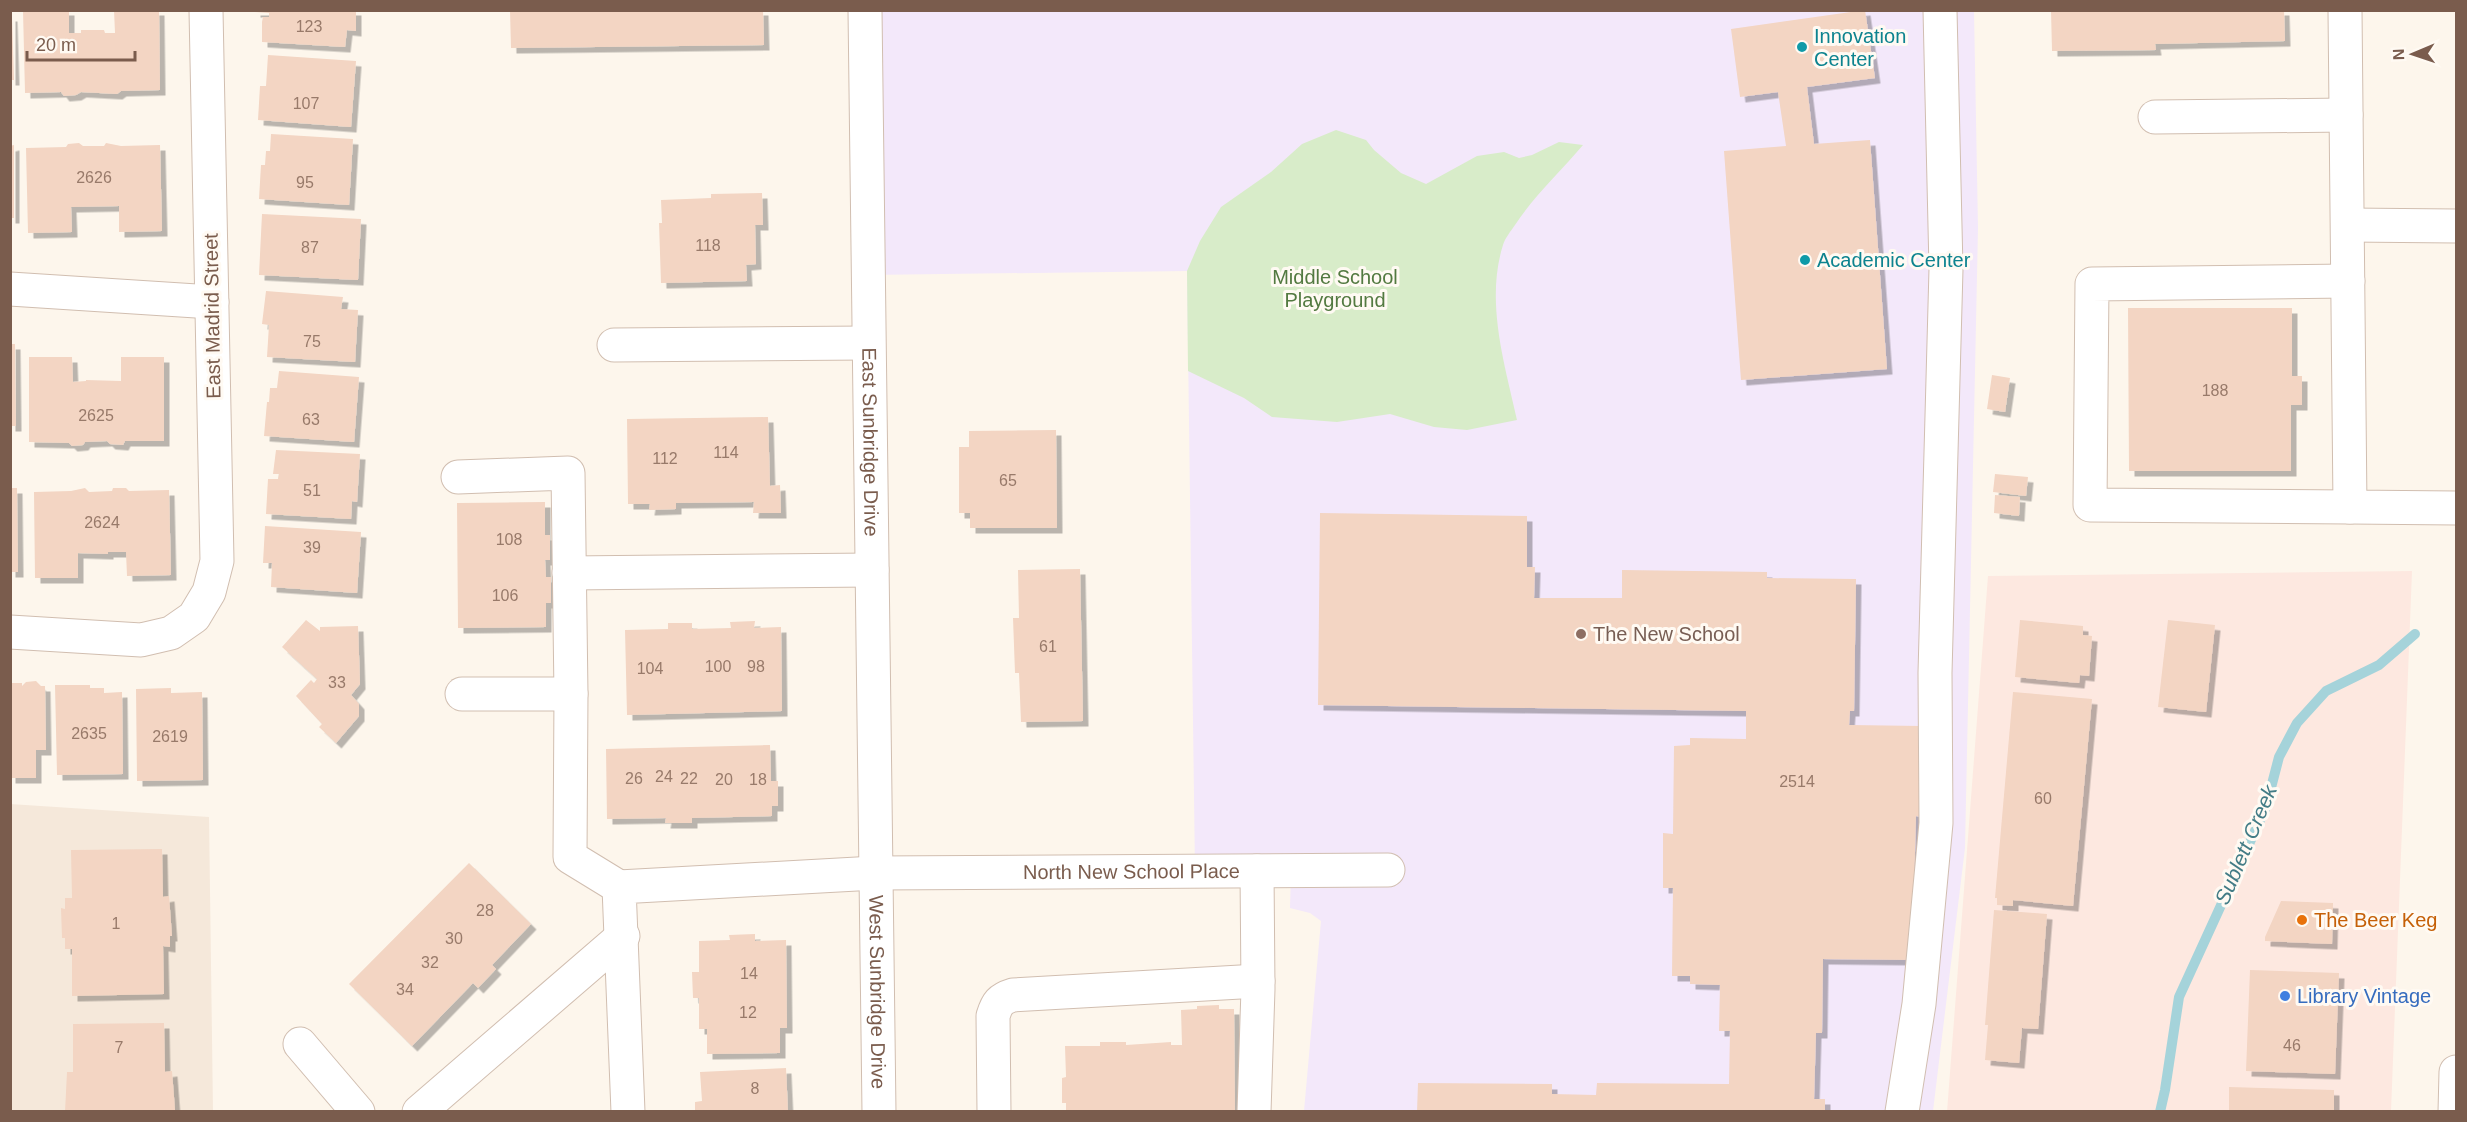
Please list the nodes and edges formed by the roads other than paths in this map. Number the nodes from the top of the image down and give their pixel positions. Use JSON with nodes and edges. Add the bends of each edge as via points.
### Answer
{"nodes":[{"id":1,"x":206,"y":10,"type":"edge"},
{"id":2,"x":865,"y":10,"type":"edge"},
{"id":3,"x":1940,"y":10,"type":"edge"},
{"id":4,"x":2345,"y":10,"type":"edge"},
{"id":5,"x":2346,"y":115,"type":"junction"},
{"id":6,"x":2155,"y":117,"type":"dead end"},
{"id":7,"x":2348,"y":225,"type":"junction"},
{"id":8,"x":2457,"y":226,"type":"edge"},
{"id":9,"x":2348,"y":281,"type":"junction"},
{"id":10,"x":10,"y":289,"type":"edge"},
{"id":11,"x":212,"y":302,"type":"junction"},
{"id":12,"x":868,"y":343,"type":"junction"},
{"id":13,"x":614,"y":345,"type":"dead end"},
{"id":14,"x":458,"y":477,"type":"dead end"},
{"id":15,"x":2350,"y":507,"type":"junction"},
{"id":16,"x":2457,"y":508,"type":"edge"},
{"id":17,"x":872,"y":570,"type":"junction"},
{"id":18,"x":569,"y":573,"type":"junction"},
{"id":19,"x":10,"y":632,"type":"edge"},
{"id":20,"x":462,"y":694,"type":"dead end"},
{"id":21,"x":571,"y":694,"type":"junction"},
{"id":22,"x":1388,"y":870,"type":"dead end"},
{"id":23,"x":1257,"y":871,"type":"junction"},
{"id":24,"x":875,"y":873,"type":"junction"},
{"id":25,"x":619,"y":887,"type":"junction"},
{"id":26,"x":623,"y":936,"type":"junction"},
{"id":27,"x":1258,"y":981,"type":"junction"},
{"id":28,"x":300,"y":1044,"type":"dead end"},
{"id":29,"x":2457,"y":1072,"type":"edge"},
{"id":30,"x":358,"y":1112,"type":"edge"},
{"id":31,"x":419,"y":1112,"type":"edge"},
{"id":32,"x":628,"y":1112,"type":"edge"},
{"id":33,"x":879,"y":1112,"type":"edge"},
{"id":34,"x":994,"y":1112,"type":"edge"},
{"id":35,"x":1254,"y":1112,"type":"edge"},
{"id":36,"x":1902,"y":1112,"type":"edge"},
{"id":37,"x":2455,"y":1112,"type":"edge"}],
"edges":[{"from":1,"to":11,"type":"street","name":"East Madrid Street"},
{"from":2,"to":12,"type":"street","name":"East Sunbridge Drive"},
{"from":3,"to":36,"type":"street","via":[[1946,269],[1935,673],[1936,824],[1919,1004]]},
{"from":4,"to":5,"type":"street"},
{"from":5,"to":6,"type":"street"},
{"from":5,"to":7,"type":"street"},
{"from":7,"to":8,"type":"street"},
{"from":7,"to":9,"type":"street"},
{"from":9,"to":15,"type":"street"},
{"from":9,"to":15,"type":"street","via":[[2092,284],[2090,506]]},
{"from":10,"to":11,"type":"street"},
{"from":11,"to":19,"type":"street","name":"East Madrid Street","via":[[217,561],[209,592],[194,617],[171,633],[141,640]]},
{"from":12,"to":13,"type":"street"},
{"from":12,"to":17,"type":"street","name":"East Sunbridge Drive"},
{"from":14,"to":18,"type":"street","via":[[568,473]]},
{"from":15,"to":16,"type":"street"},
{"from":17,"to":18,"type":"street"},
{"from":17,"to":24,"type":"street","name":"East Sunbridge Drive"},
{"from":18,"to":21,"type":"street"},
{"from":20,"to":21,"type":"street"},
{"from":21,"to":25,"type":"street","via":[[570,857]]},
{"from":22,"to":23,"type":"street","name":"North New School Place"},
{"from":23,"to":24,"type":"street","name":"North New School Place"},
{"from":23,"to":27,"type":"street"},
{"from":24,"to":25,"type":"street","name":"North New School Place"},
{"from":24,"to":33,"type":"street","name":"West Sunbridge Drive"},
{"from":25,"to":26,"type":"street"},
{"from":26,"to":31,"type":"street"},
{"from":26,"to":32,"type":"street"},
{"from":27,"to":34,"type":"street","via":[[1013,994],[1003,998],[996,1004],[993,1016]]},
{"from":27,"to":35,"type":"street"},
{"from":28,"to":30,"type":"street"},
{"from":29,"to":37,"type":"street"}]}
